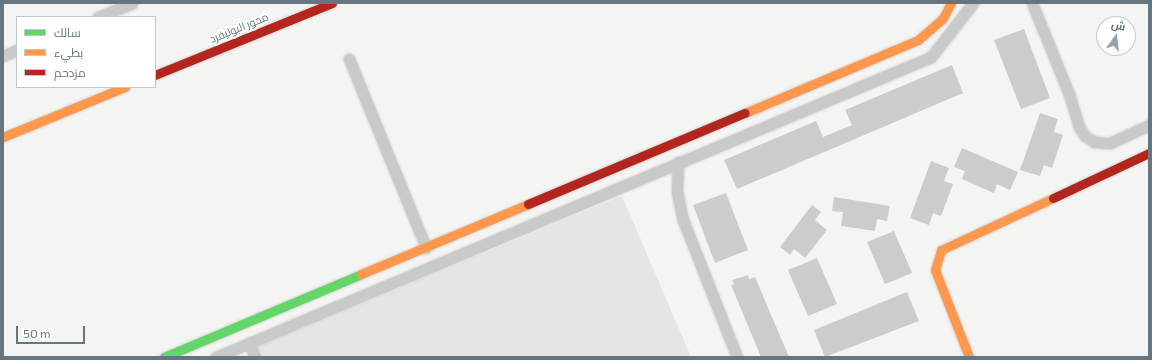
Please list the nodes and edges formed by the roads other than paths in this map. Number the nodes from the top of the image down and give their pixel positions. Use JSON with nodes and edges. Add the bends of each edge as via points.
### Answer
{"nodes":[{"id":1,"x":132,"y":3,"type":"edge"},
{"id":2,"x":332,"y":3,"type":"edge"},
{"id":3,"x":951,"y":3,"type":"edge"},
{"id":4,"x":973,"y":3,"type":"edge"},
{"id":5,"x":1032,"y":3,"type":"edge"},
{"id":6,"x":100,"y":16,"type":"edge"},
{"id":7,"x":16,"y":50,"type":"edge"},
{"id":8,"x":3,"y":56,"type":"edge"},
{"id":9,"x":349,"y":59,"type":"dead end"},
{"id":10,"x":156,"y":75,"type":"edge"},
{"id":11,"x":122,"y":88,"type":"edge"},
{"id":12,"x":1149,"y":125,"type":"edge"},
{"id":13,"x":3,"y":137,"type":"edge"},
{"id":14,"x":1149,"y":153,"type":"edge"},
{"id":15,"x":678,"y":162,"type":"junction"},
{"id":16,"x":426,"y":248,"type":"junction"},
{"id":17,"x":249,"y":343,"type":"junction"},
{"id":18,"x":164,"y":357,"type":"edge"},
{"id":19,"x":218,"y":357,"type":"edge"},
{"id":20,"x":255,"y":357,"type":"edge"},
{"id":21,"x":738,"y":357,"type":"edge"},
{"id":22,"x":969,"y":357,"type":"edge"}],
"edges":[{"from":1,"to":6,"type":"street"},
{"from":2,"to":10,"type":"street","name":"محور البوليفرد"},
{"from":3,"to":16,"type":"street","via":[[943,18],[918,40]]},
{"from":4,"to":15,"type":"street","via":[[931,57]]},
{"from":5,"to":12,"type":"street","via":[[1069,94],[1079,127],[1085,136],[1094,142],[1110,143]]},
{"from":7,"to":8,"type":"street"},
{"from":9,"to":16,"type":"street"},
{"from":11,"to":13,"type":"street"},
{"from":14,"to":22,"type":"street","via":[[941,250],[935,262],[935,270]]},
{"from":15,"to":17,"type":"street"},
{"from":15,"to":21,"type":"street","via":[[677,192],[683,220]]},
{"from":16,"to":18,"type":"street"},
{"from":17,"to":19,"type":"street"},
{"from":17,"to":20,"type":"street"}]}
